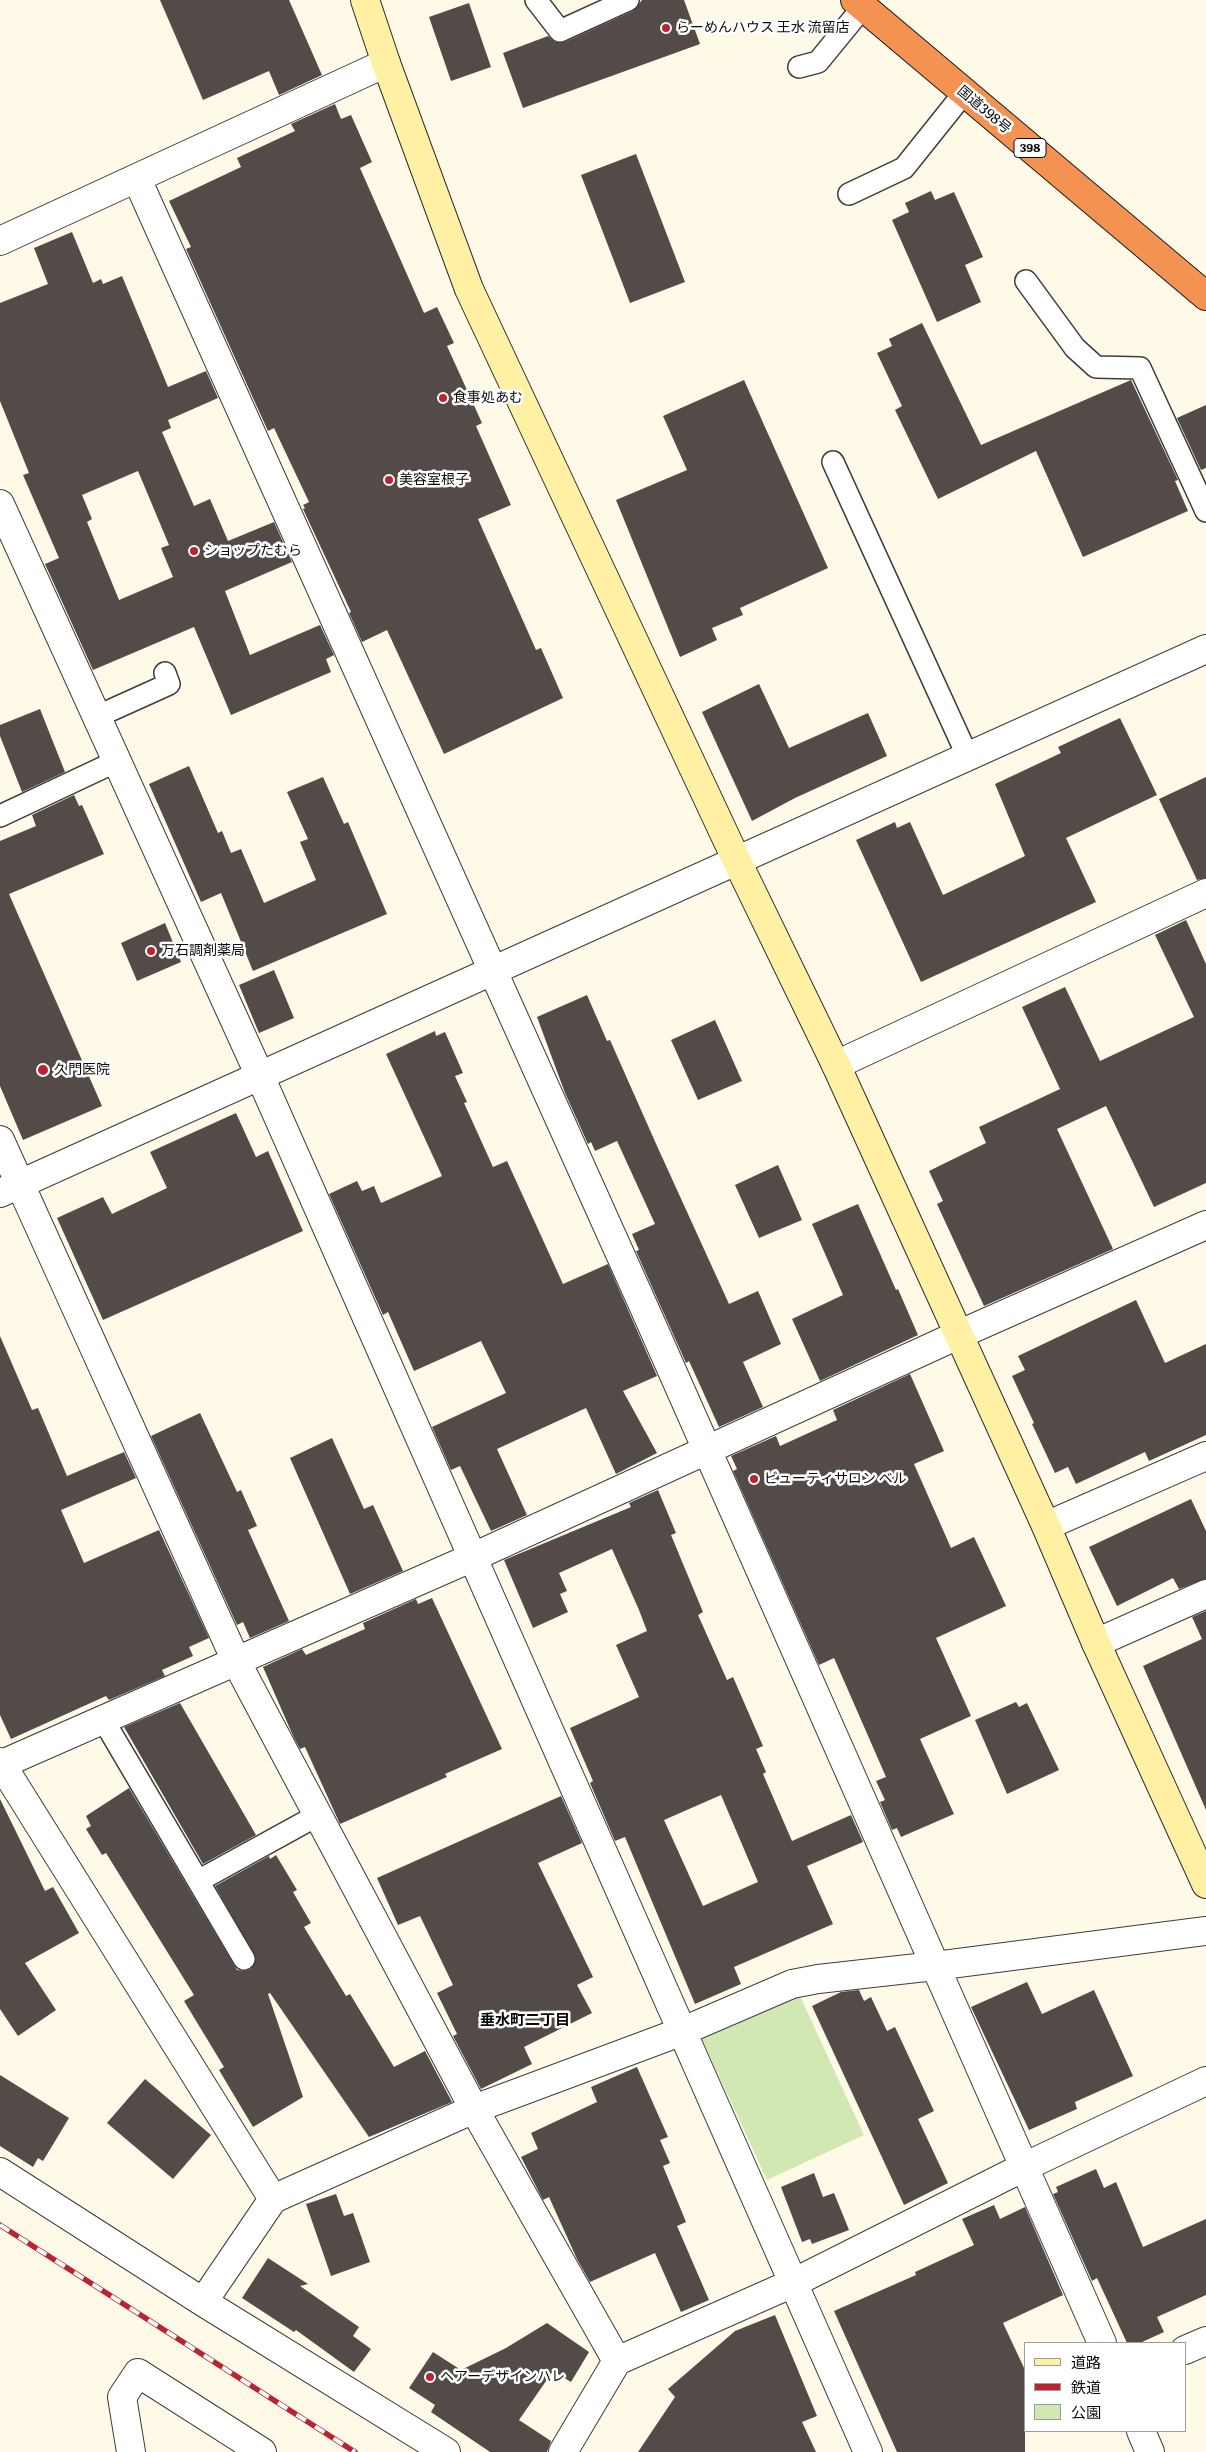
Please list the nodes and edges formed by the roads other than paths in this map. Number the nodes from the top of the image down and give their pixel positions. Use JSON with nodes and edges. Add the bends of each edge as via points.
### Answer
{"nodes":[{"id":1,"x":365,"y":0,"type":"edge"},
{"id":2,"x":536,"y":0,"type":"edge"},
{"id":3,"x":628,"y":0,"type":"edge"},
{"id":4,"x":859,"y":4,"type":"edge"},
{"id":5,"x":386,"y":63,"type":"junction"},
{"id":6,"x":799,"y":67,"type":"dead end"},
{"id":7,"x":964,"y":93,"type":"junction"},
{"id":8,"x":137,"y":178,"type":"junction"},
{"id":9,"x":849,"y":194,"type":"dead end"},
{"id":10,"x":0,"y":241,"type":"edge"},
{"id":11,"x":1026,"y":281,"type":"dead end"},
{"id":12,"x":1206,"y":296,"type":"edge"},
{"id":13,"x":833,"y":462,"type":"dead end"},
{"id":14,"x":0,"y":504,"type":"edge"},
{"id":15,"x":1206,"y":510,"type":"edge"},
{"id":16,"x":1206,"y":649,"type":"edge"},
{"id":17,"x":165,"y":673,"type":"dead end"},
{"id":18,"x":96,"y":717,"type":"junction"},
{"id":19,"x":968,"y":757,"type":"junction"},
{"id":20,"x":116,"y":761,"type":"junction"},
{"id":21,"x":0,"y":816,"type":"edge"},
{"id":22,"x":737,"y":861,"type":"junction"},
{"id":23,"x":1206,"y":893,"type":"edge"},
{"id":24,"x":494,"y":971,"type":"junction"},
{"id":25,"x":836,"y":1066,"type":"junction"},
{"id":26,"x":260,"y":1076,"type":"junction"},
{"id":27,"x":0,"y":1140,"type":"edge"},
{"id":28,"x":10,"y":1189,"type":"edge"},
{"id":29,"x":1206,"y":1225,"type":"edge"},
{"id":30,"x":958,"y":1335,"type":"junction"},
{"id":31,"x":706,"y":1451,"type":"junction"},
{"id":32,"x":1206,"y":1456,"type":"edge"},
{"id":33,"x":1046,"y":1526,"type":"junction"},
{"id":34,"x":471,"y":1558,"type":"junction"},
{"id":35,"x":1206,"y":1594,"type":"edge"},
{"id":36,"x":1096,"y":1643,"type":"junction"},
{"id":37,"x":237,"y":1663,"type":"junction"},
{"id":38,"x":104,"y":1721,"type":"junction"},
{"id":39,"x":0,"y":1764,"type":"edge"},
{"id":40,"x":318,"y":1815,"type":"junction"},
{"id":41,"x":198,"y":1881,"type":"junction"},
{"id":42,"x":1206,"y":1884,"type":"edge"},
{"id":43,"x":1206,"y":1931,"type":"edge"},
{"id":44,"x":244,"y":1959,"type":"dead end"},
{"id":45,"x":935,"y":1966,"type":"junction"},
{"id":46,"x":683,"y":2031,"type":"junction"},
{"id":47,"x":1206,"y":2081,"type":"edge"},
{"id":48,"x":474,"y":2109,"type":"junction"},
{"id":49,"x":1024,"y":2167,"type":"junction"},
{"id":50,"x":0,"y":2172,"type":"edge"},
{"id":51,"x":273,"y":2199,"type":"junction"},
{"id":52,"x":793,"y":2283,"type":"junction"},
{"id":53,"x":202,"y":2302,"type":"junction"},
{"id":54,"x":1206,"y":2341,"type":"edge"},
{"id":55,"x":1102,"y":2342,"type":"edge"},
{"id":56,"x":1186,"y":2350,"type":"edge"},
{"id":57,"x":617,"y":2361,"type":"junction"},
{"id":58,"x":1141,"y":2432,"type":"edge"},
{"id":59,"x":131,"y":2452,"type":"edge"},
{"id":60,"x":262,"y":2452,"type":"edge"},
{"id":61,"x":446,"y":2452,"type":"edge"},
{"id":62,"x":563,"y":2452,"type":"edge"},
{"id":63,"x":868,"y":2452,"type":"edge"},
{"id":64,"x":1150,"y":2452,"type":"edge"}],
"edges":[{"from":1,"to":5,"type":"street"},
{"from":2,"to":3,"type":"lane","via":[[560,31]]},
{"from":4,"to":6,"type":"lane","via":[[818,62]]},
{"from":4,"to":7,"type":"highway","name":"国道398号","number":"398"},
{"from":5,"to":8,"type":"street"},
{"from":5,"to":22,"type":"street","via":[[469,289]]},
{"from":7,"to":9,"type":"lane","via":[[904,168]]},
{"from":7,"to":12,"type":"highway","name":"国道398号","number":"398"},
{"from":8,"to":10,"type":"street"},
{"from":8,"to":24,"type":"street"},
{"from":11,"to":15,"type":"lane","via":[[1075,348],[1096,367],[1140,368]]},
{"from":13,"to":19,"type":"lane"},
{"from":14,"to":18,"type":"street"},
{"from":16,"to":19,"type":"street"},
{"from":17,"to":18,"type":"lane","via":[[169,684]]},
{"from":18,"to":20,"type":"street"},
{"from":19,"to":22,"type":"street"},
{"from":20,"to":21,"type":"lane"},
{"from":20,"to":26,"type":"street"},
{"from":22,"to":24,"type":"street"},
{"from":22,"to":25,"type":"street"},
{"from":23,"to":25,"type":"street"},
{"from":24,"to":26,"type":"street"},
{"from":24,"to":31,"type":"street"},
{"from":25,"to":30,"type":"street"},
{"from":26,"to":28,"type":"street"},
{"from":26,"to":34,"type":"street"},
{"from":27,"to":28,"type":"street"},
{"from":28,"to":37,"type":"street"},
{"from":29,"to":30,"type":"street"},
{"from":30,"to":31,"type":"street"},
{"from":30,"to":33,"type":"street"},
{"from":31,"to":34,"type":"street"},
{"from":31,"to":45,"type":"street"},
{"from":32,"to":33,"type":"street"},
{"from":33,"to":36,"type":"street"},
{"from":34,"to":37,"type":"street"},
{"from":34,"to":46,"type":"street"},
{"from":35,"to":36,"type":"street"},
{"from":36,"to":42,"type":"street"},
{"from":37,"to":38,"type":"street"},
{"from":37,"to":40,"type":"street"},
{"from":38,"to":39,"type":"street"},
{"from":38,"to":41,"type":"lane"},
{"from":39,"to":51,"type":"street"},
{"from":40,"to":41,"type":"lane"},
{"from":40,"to":48,"type":"street"},
{"from":41,"to":44,"type":"lane"},
{"from":43,"to":45,"type":"street"},
{"from":45,"to":46,"type":"street","via":[[792,1984]]},
{"from":45,"to":49,"type":"street"},
{"from":46,"to":48,"type":"street"},
{"from":46,"to":52,"type":"street"},
{"from":47,"to":49,"type":"street"},
{"from":48,"to":51,"type":"street"},
{"from":48,"to":57,"type":"street"},
{"from":49,"to":52,"type":"street"},
{"from":49,"to":55,"type":"street"},
{"from":50,"to":53,"type":"street"},
{"from":51,"to":53,"type":"street"},
{"from":52,"to":57,"type":"street"},
{"from":52,"to":63,"type":"street"},
{"from":53,"to":61,"type":"street"},
{"from":54,"to":56,"type":"street"},
{"from":57,"to":62,"type":"street"},
{"from":58,"to":64,"type":"street"},
{"from":59,"to":60,"type":"street","via":[[122,2396],[138,2373]]}]}
